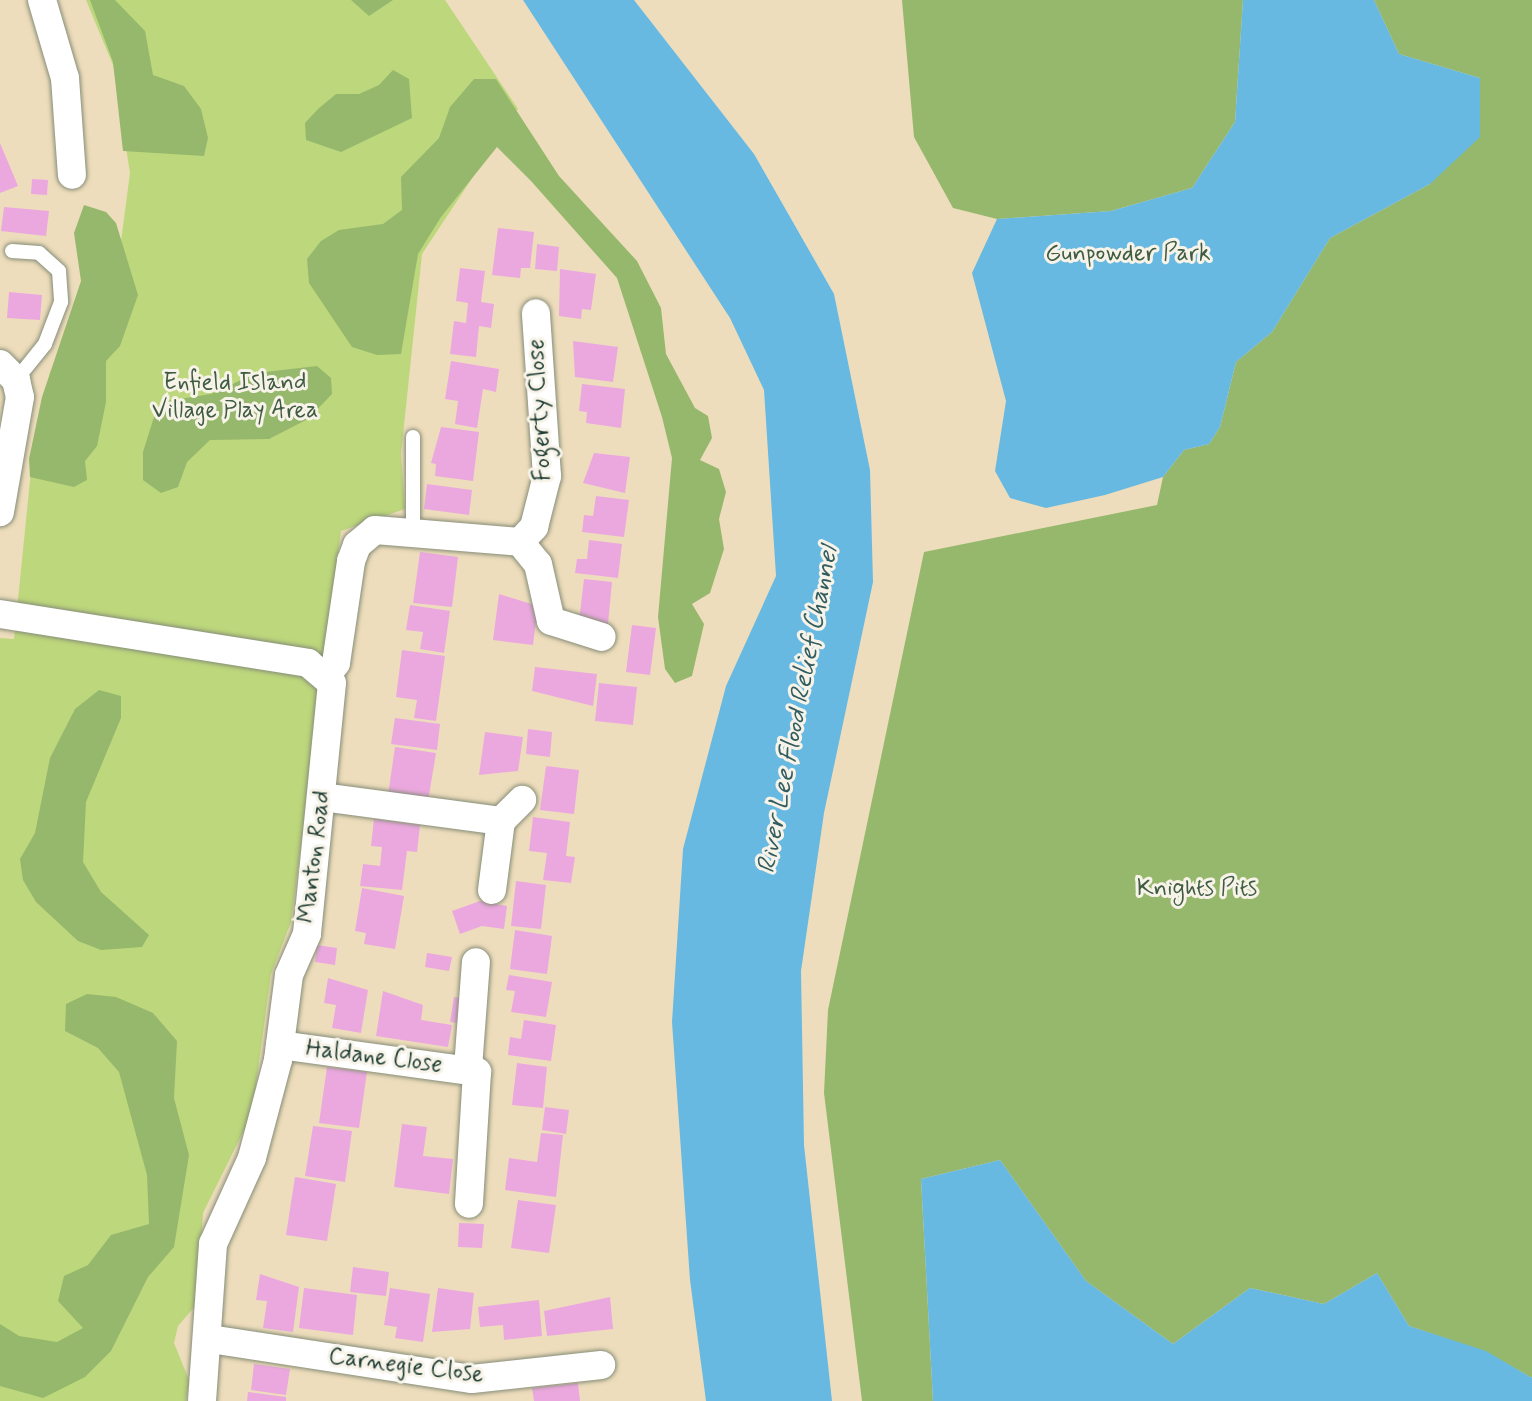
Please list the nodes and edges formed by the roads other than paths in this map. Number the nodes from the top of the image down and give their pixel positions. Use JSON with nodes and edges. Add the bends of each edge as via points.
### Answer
{"nodes":[{"id":1,"x":42,"y":0,"type":"edge"},
{"id":2,"x":72,"y":176,"type":"dead end"},
{"id":3,"x":12,"y":251,"type":"dead end"},
{"id":4,"x":536,"y":313,"type":"dead end"},
{"id":5,"x":8,"y":372,"type":"edge"},
{"id":6,"x":413,"y":437,"type":"dead end"},
{"id":7,"x":0,"y":506,"type":"edge"},
{"id":8,"x":0,"y":512,"type":"edge"},
{"id":9,"x":414,"y":529,"type":"junction"},
{"id":10,"x":520,"y":542,"type":"junction"},
{"id":11,"x":0,"y":614,"type":"edge"},
{"id":12,"x":602,"y":637,"type":"dead end"},
{"id":13,"x":327,"y":675,"type":"junction"},
{"id":14,"x":322,"y":797,"type":"junction"},
{"id":15,"x":522,"y":800,"type":"dead end"},
{"id":16,"x":501,"y":821,"type":"junction"},
{"id":17,"x":492,"y":890,"type":"dead end"},
{"id":18,"x":476,"y":962,"type":"dead end"},
{"id":19,"x":280,"y":1045,"type":"junction"},
{"id":20,"x":468,"y":1068,"type":"junction"},
{"id":21,"x":469,"y":1204,"type":"dead end"},
{"id":22,"x":210,"y":1339,"type":"junction"},
{"id":23,"x":601,"y":1365,"type":"dead end"},
{"id":24,"x":202,"y":1401,"type":"edge"}],
"edges":[{"from":1,"to":2,"type":"street","via":[[65,78]]},
{"from":3,"to":5,"type":"lane","via":[[39,253],[59,271],[61,302],[45,344]]},
{"from":4,"to":10,"type":"street","name":"Fogerty Close","via":[[547,476],[541,511]]},
{"from":5,"to":7,"type":"street","via":[[20,397]]},
{"from":6,"to":9,"type":"lane"},
{"from":7,"to":8,"type":"street"},
{"from":9,"to":10,"type":"street"},
{"from":9,"to":13,"type":"street","via":[[375,530],[357,545],[336,663]]},
{"from":10,"to":12,"type":"street","via":[[538,564],[551,621]]},
{"from":11,"to":13,"type":"street","via":[[292,660]]},
{"from":13,"to":14,"type":"street","name":"Manton Road","via":[[334,697]]},
{"from":14,"to":16,"type":"street"},
{"from":14,"to":19,"type":"street","name":"Manton Road","via":[[307,934],[289,975]]},
{"from":15,"to":16,"type":"street"},
{"from":16,"to":17,"type":"street"},
{"from":18,"to":20,"type":"street","name":"Haldane Close"},
{"from":19,"to":20,"type":"street","name":"Haldane Close"},
{"from":19,"to":22,"type":"street","name":"Manton Road","via":[[252,1158],[213,1244]]},
{"from":20,"to":21,"type":"street","name":"Haldane Close","via":[[477,1072]]},
{"from":22,"to":23,"type":"street","name":"Carnegie Close","via":[[471,1379]]},
{"from":22,"to":24,"type":"street","name":"Manton Road"}]}
